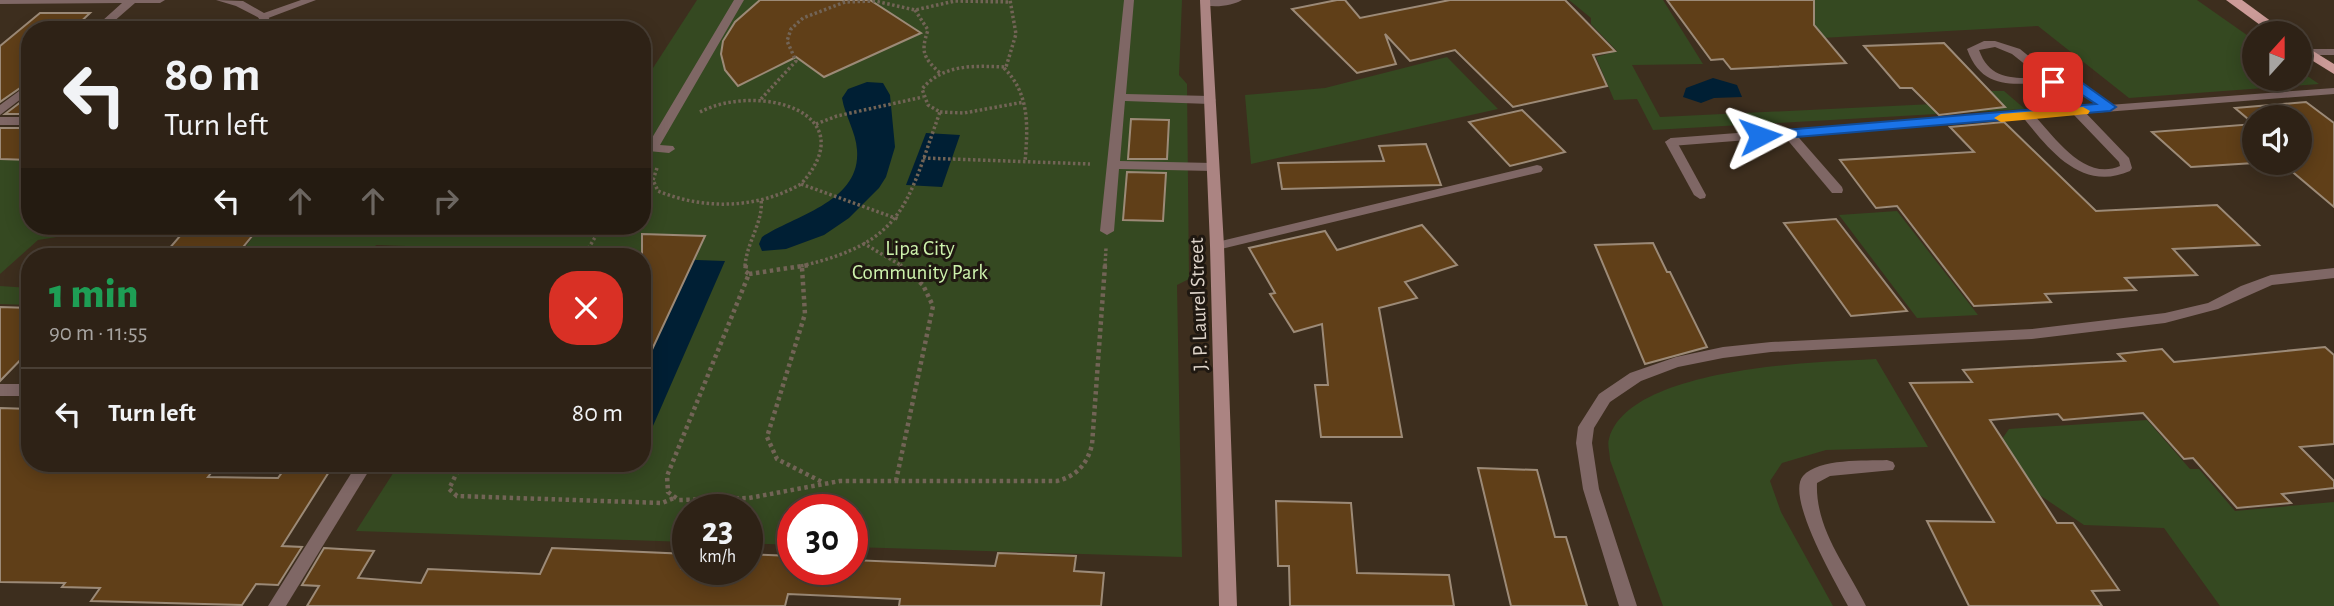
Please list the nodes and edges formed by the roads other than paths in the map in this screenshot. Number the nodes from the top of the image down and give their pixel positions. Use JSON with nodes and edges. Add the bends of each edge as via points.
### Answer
{"nodes":[{"id":1,"x":160,"y":0,"type":"edge"},
{"id":2,"x":221,"y":0,"type":"edge"},
{"id":3,"x":311,"y":0,"type":"edge"},
{"id":4,"x":739,"y":0,"type":"edge"},
{"id":5,"x":1129,"y":0,"type":"edge"},
{"id":6,"x":1237,"y":0,"type":"edge"},
{"id":7,"x":2233,"y":0,"type":"edge"},
{"id":8,"x":0,"y":1,"type":"edge"},
{"id":9,"x":131,"y":1,"type":"edge"},
{"id":10,"x":1205,"y":1,"type":"edge"},
{"id":11,"x":263,"y":17,"type":"junction"},
{"id":12,"x":108,"y":21,"type":"edge"},
{"id":13,"x":265,"y":21,"type":"edge"},
{"id":14,"x":2263,"y":21,"type":"edge"},
{"id":15,"x":2312,"y":50,"type":"edge"},
{"id":16,"x":2334,"y":52,"type":"edge"},
{"id":17,"x":2312,"y":55,"type":"edge"},
{"id":18,"x":2334,"y":70,"type":"edge"},
{"id":19,"x":2053,"y":82,"type":"junction"},
{"id":20,"x":2334,"y":91,"type":"edge"},
{"id":21,"x":21,"y":94,"type":"edge"},
{"id":22,"x":1119,"y":97,"type":"junction"},
{"id":23,"x":1210,"y":100,"type":"junction"},
{"id":24,"x":2110,"y":107,"type":"junction"},
{"id":25,"x":0,"y":111,"type":"edge"},
{"id":26,"x":2078,"y":112,"type":"junction"},
{"id":27,"x":2028,"y":116,"type":"junction"},
{"id":28,"x":0,"y":121,"type":"edge"},
{"id":29,"x":21,"y":121,"type":"edge"},
{"id":30,"x":1790,"y":134,"type":"junction"},
{"id":31,"x":669,"y":149,"type":"road end"},
{"id":32,"x":1114,"y":165,"type":"junction"},
{"id":33,"x":1213,"y":167,"type":"junction"},
{"id":34,"x":1537,"y":169,"type":"dead end"},
{"id":35,"x":1837,"y":190,"type":"dead end"},
{"id":36,"x":1700,"y":195,"type":"dead end"},
{"id":37,"x":1107,"y":231,"type":"road end"},
{"id":38,"x":1217,"y":246,"type":"junction"},
{"id":39,"x":2334,"y":274,"type":"edge"},
{"id":40,"x":0,"y":390,"type":"edge"},
{"id":41,"x":21,"y":390,"type":"edge"},
{"id":42,"x":1887,"y":466,"type":"dead end"},
{"id":43,"x":360,"y":472,"type":"edge"},
{"id":44,"x":277,"y":606,"type":"edge"},
{"id":45,"x":1228,"y":606,"type":"edge"},
{"id":46,"x":1628,"y":606,"type":"edge"},
{"id":47,"x":1857,"y":606,"type":"edge"}],
"edges":[{"from":1,"to":9,"type":"street"},
{"from":2,"to":11,"type":"street","via":[[239,3]]},
{"from":3,"to":11,"type":"street"},
{"from":4,"to":31,"type":"street","via":[[652,148]]},
{"from":5,"to":22,"type":"street"},
{"from":6,"to":10,"type":"street"},
{"from":7,"to":14,"type":"main road"},
{"from":8,"to":9,"type":"street"},
{"from":9,"to":12,"type":"street"},
{"from":10,"to":23,"type":"street","name":"J. P. Laurel Street"},
{"from":11,"to":13,"type":"street"},
{"from":15,"to":16,"type":"street"},
{"from":17,"to":18,"type":"main road"},
{"from":19,"to":19,"type":"street","via":[[2004,46],[1983,44],[1973,49],[1985,68],[2001,78],[2024,84]]},
{"from":19,"to":24,"type":"street","via":[[2077,85]]},
{"from":20,"to":24,"type":"street"},
{"from":21,"to":25,"type":"street"},
{"from":22,"to":23,"type":"street"},
{"from":22,"to":32,"type":"street"},
{"from":23,"to":33,"type":"street","name":"J. P. Laurel Street"},
{"from":24,"to":26,"type":"street"},
{"from":26,"to":27,"type":"street"},
{"from":26,"to":27,"type":"street","via":[[2125,161],[2123,171],[2102,174],[2082,170]]},
{"from":27,"to":30,"type":"street"},
{"from":28,"to":29,"type":"street"},
{"from":30,"to":35,"type":"street"},
{"from":30,"to":36,"type":"street","via":[[1671,142]]},
{"from":32,"to":33,"type":"street"},
{"from":32,"to":37,"type":"street"},
{"from":33,"to":38,"type":"street","name":"J. P. Laurel Street"},
{"from":34,"to":38,"type":"street"},
{"from":38,"to":45,"type":"street","name":"J. P. Laurel Street"},
{"from":39,"to":46,"type":"street","via":[[2267,280],[2203,309],[2111,325],[1737,349],[1647,373],[1619,386],[1586,427],[1583,457]]},
{"from":40,"to":41,"type":"street"},
{"from":42,"to":47,"type":"street","via":[[1826,470],[1809,480],[1806,495],[1816,525]]},
{"from":43,"to":44,"type":"street"}]}
